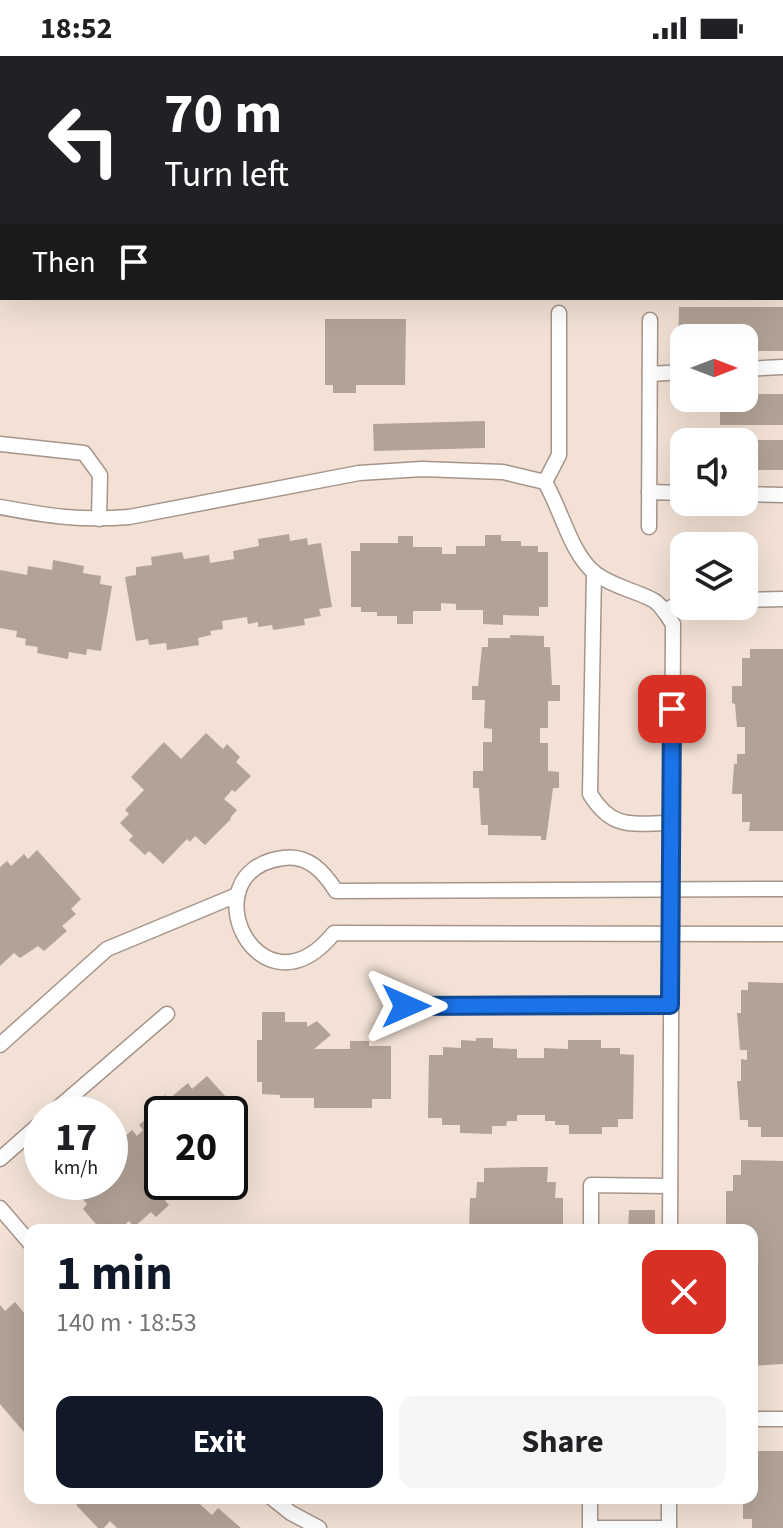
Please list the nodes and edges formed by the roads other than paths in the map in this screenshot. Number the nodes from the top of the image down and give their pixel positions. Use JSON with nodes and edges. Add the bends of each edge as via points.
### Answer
{"nodes":[{"id":1,"x":559,"y":313,"type":"dead end"},
{"id":2,"x":650,"y":320,"type":"dead end"},
{"id":3,"x":783,"y":367,"type":"edge"},
{"id":4,"x":758,"y":368,"type":"edge"},
{"id":5,"x":670,"y":373,"type":"edge"},
{"id":6,"x":650,"y":374,"type":"junction"},
{"id":7,"x":0,"y":444,"type":"edge"},
{"id":8,"x":545,"y":482,"type":"junction"},
{"id":9,"x":649,"y":492,"type":"junction"},
{"id":10,"x":670,"y":493,"type":"edge"},
{"id":11,"x":758,"y":494,"type":"edge"},
{"id":12,"x":783,"y":495,"type":"edge"},
{"id":13,"x":0,"y":507,"type":"edge"},
{"id":14,"x":99,"y":519,"type":"junction"},
{"id":15,"x":649,"y":527,"type":"dead end"},
{"id":16,"x":594,"y":572,"type":"junction"},
{"id":17,"x":783,"y":599,"type":"edge"},
{"id":18,"x":758,"y":600,"type":"edge"},
{"id":19,"x":670,"y":608,"type":"edge"},
{"id":20,"x":664,"y":611,"type":"junction"},
{"id":21,"x":672,"y":823,"type":"junction"},
{"id":22,"x":783,"y":889,"type":"edge"},
{"id":23,"x":672,"y":890,"type":"junction"},
{"id":24,"x":237,"y":895,"type":"junction"},
{"id":25,"x":671,"y":934,"type":"junction"},
{"id":26,"x":783,"y":934,"type":"edge"},
{"id":27,"x":670,"y":1005,"type":"junction"},
{"id":28,"x":406,"y":1006,"type":"dead end"},
{"id":29,"x":167,"y":1014,"type":"dead end"},
{"id":30,"x":0,"y":1045,"type":"edge"},
{"id":31,"x":72,"y":1096,"type":"edge"},
{"id":32,"x":24,"y":1138,"type":"edge"},
{"id":33,"x":0,"y":1159,"type":"edge"},
{"id":34,"x":670,"y":1186,"type":"junction"},
{"id":35,"x":0,"y":1208,"type":"edge"},
{"id":36,"x":591,"y":1224,"type":"edge"},
{"id":37,"x":670,"y":1224,"type":"edge"},
{"id":38,"x":24,"y":1236,"type":"edge"},
{"id":39,"x":758,"y":1419,"type":"edge"},
{"id":40,"x":783,"y":1419,"type":"edge"},
{"id":41,"x":280,"y":1504,"type":"edge"},
{"id":42,"x":590,"y":1504,"type":"edge"},
{"id":43,"x":669,"y":1504,"type":"edge"},
{"id":44,"x":319,"y":1528,"type":"edge"},
{"id":45,"x":590,"y":1528,"type":"edge"},
{"id":46,"x":598,"y":1528,"type":"edge"},
{"id":47,"x":669,"y":1528,"type":"edge"}],
"edges":[{"from":1,"to":8,"type":"lane","via":[[559,455]]},
{"from":2,"to":6,"type":"lane"},
{"from":3,"to":4,"type":"lane"},
{"from":5,"to":6,"type":"lane"},
{"from":6,"to":9,"type":"lane"},
{"from":7,"to":14,"type":"lane","via":[[84,453],[100,475]]},
{"from":8,"to":14,"type":"lane","via":[[503,472],[359,473]]},
{"from":8,"to":16,"type":"lane","via":[[573,548]]},
{"from":9,"to":10,"type":"lane"},
{"from":9,"to":15,"type":"lane"},
{"from":11,"to":12,"type":"lane"},
{"from":13,"to":14,"type":"lane","via":[[62,519]]},
{"from":16,"to":20,"type":"lane","via":[[656,601]]},
{"from":16,"to":21,"type":"lane","via":[[590,794],[602,813],[625,823]]},
{"from":17,"to":18,"type":"lane"},
{"from":19,"to":20,"type":"lane"},
{"from":20,"to":21,"type":"lane","via":[[673,624]]},
{"from":21,"to":23,"type":"lane"},
{"from":22,"to":23,"type":"lane"},
{"from":23,"to":24,"type":"lane","via":[[336,891],[316,866],[285,857],[264,863],[247,876]]},
{"from":23,"to":25,"type":"lane"},
{"from":24,"to":25,"type":"lane","via":[[236,917],[244,938],[259,953],[279,961],[301,960],[320,950],[334,933]]},
{"from":24,"to":30,"type":"lane","via":[[107,949]]},
{"from":25,"to":26,"type":"lane"},
{"from":25,"to":27,"type":"lane"},
{"from":27,"to":28,"type":"lane"},
{"from":27,"to":34,"type":"lane"},
{"from":29,"to":31,"type":"lane"},
{"from":32,"to":33,"type":"lane"},
{"from":34,"to":36,"type":"lane","via":[[591,1185]]},
{"from":34,"to":37,"type":"lane"},
{"from":35,"to":38,"type":"lane"},
{"from":39,"to":40,"type":"lane"},
{"from":41,"to":44,"type":"lane"},
{"from":42,"to":45,"type":"lane"},
{"from":43,"to":47,"type":"lane"},
{"from":46,"to":47,"type":"lane"}]}
